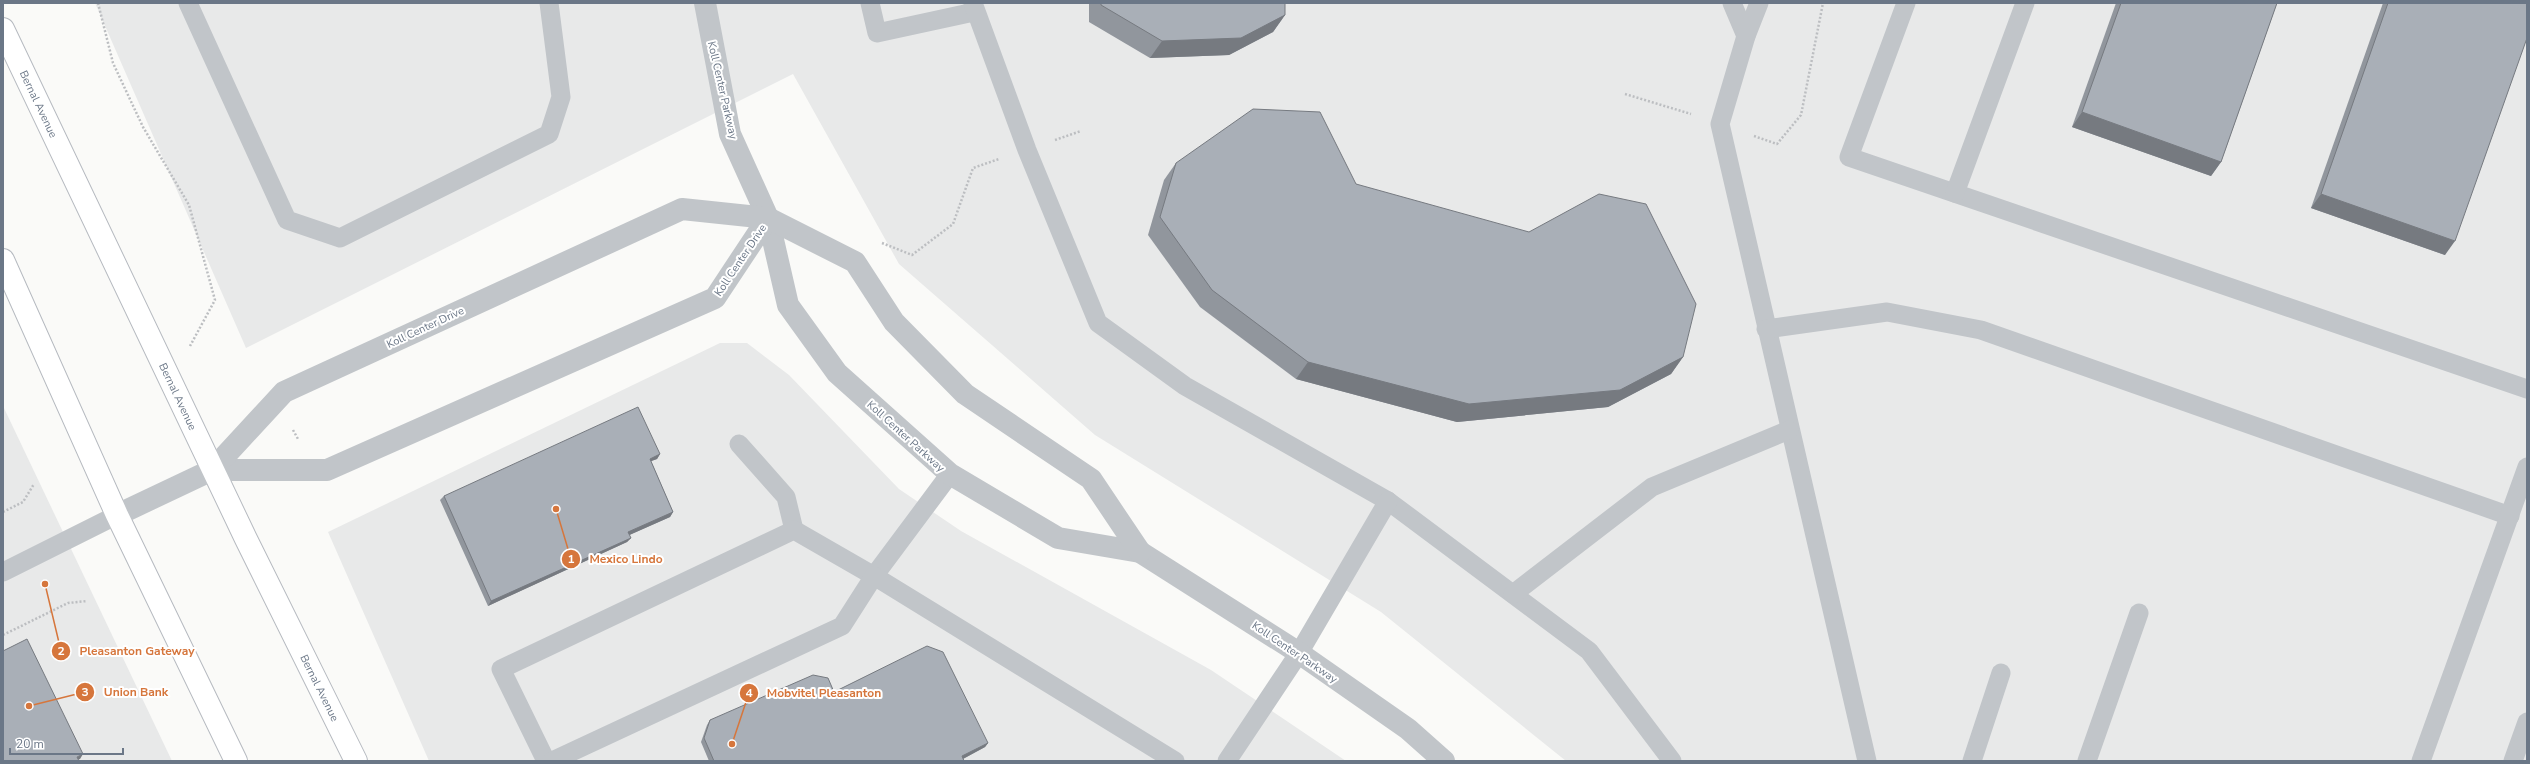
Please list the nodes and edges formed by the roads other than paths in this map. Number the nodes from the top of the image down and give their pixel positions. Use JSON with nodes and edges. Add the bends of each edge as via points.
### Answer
{"nodes":[{"id":1,"x":188,"y":3,"type":"edge"},
{"id":2,"x":550,"y":3,"type":"edge"},
{"id":3,"x":705,"y":3,"type":"edge"},
{"id":4,"x":870,"y":3,"type":"edge"},
{"id":5,"x":1732,"y":3,"type":"edge"},
{"id":6,"x":1759,"y":3,"type":"edge"},
{"id":7,"x":1906,"y":3,"type":"edge"},
{"id":8,"x":2025,"y":3,"type":"edge"},
{"id":9,"x":973,"y":8,"type":"edge"},
{"id":10,"x":3,"y":29,"type":"edge"},
{"id":11,"x":1746,"y":36,"type":"junction"},
{"id":12,"x":1955,"y":193,"type":"junction"},
{"id":13,"x":768,"y":218,"type":"junction"},
{"id":14,"x":3,"y":260,"type":"edge"},
{"id":15,"x":1766,"y":329,"type":"junction"},
{"id":16,"x":2527,"y":389,"type":"edge"},
{"id":17,"x":1789,"y":430,"type":"junction"},
{"id":18,"x":739,"y":444,"type":"dead end"},
{"id":19,"x":2527,"y":468,"type":"edge"},
{"id":20,"x":212,"y":470,"type":"junction"},
{"id":21,"x":950,"y":474,"type":"junction"},
{"id":22,"x":1388,"y":501,"type":"junction"},
{"id":23,"x":117,"y":515,"type":"junction"},
{"id":24,"x":2510,"y":516,"type":"junction"},
{"id":25,"x":794,"y":530,"type":"junction"},
{"id":26,"x":1140,"y":552,"type":"junction"},
{"id":27,"x":3,"y":572,"type":"edge"},
{"id":28,"x":874,"y":576,"type":"junction"},
{"id":29,"x":1513,"y":594,"type":"junction"},
{"id":30,"x":2140,"y":613,"type":"dead end"},
{"id":31,"x":1299,"y":653,"type":"junction"},
{"id":32,"x":2001,"y":673,"type":"dead end"},
{"id":33,"x":2527,"y":722,"type":"edge"},
{"id":34,"x":236,"y":761,"type":"edge"},
{"id":35,"x":356,"y":761,"type":"edge"},
{"id":36,"x":546,"y":761,"type":"edge"},
{"id":37,"x":552,"y":761,"type":"edge"},
{"id":38,"x":1175,"y":761,"type":"edge"},
{"id":39,"x":1227,"y":761,"type":"edge"},
{"id":40,"x":1444,"y":761,"type":"edge"},
{"id":41,"x":1672,"y":761,"type":"edge"},
{"id":42,"x":1867,"y":761,"type":"edge"},
{"id":43,"x":1972,"y":761,"type":"edge"},
{"id":44,"x":2087,"y":761,"type":"edge"},
{"id":45,"x":2421,"y":761,"type":"edge"},
{"id":46,"x":2513,"y":761,"type":"edge"}],
"edges":[{"from":1,"to":2,"type":"lane","via":[[287,220],[340,238],[549,134],[562,97]]},
{"from":3,"to":13,"type":"street","name":"Koll Center Parkway","via":[[730,134]]},
{"from":4,"to":9,"type":"lane","via":[[877,33]]},
{"from":5,"to":11,"type":"lane"},
{"from":6,"to":11,"type":"lane"},
{"from":7,"to":12,"type":"lane","via":[[1849,157]]},
{"from":8,"to":12,"type":"lane"},
{"from":9,"to":22,"type":"lane","via":[[1027,150],[1098,323],[1185,386]]},
{"from":10,"to":20,"type":"main road","name":"Bernal Avenue"},
{"from":11,"to":15,"type":"lane","via":[[1720,124]]},
{"from":12,"to":16,"type":"lane"},
{"from":13,"to":20,"type":"street","name":"Koll Center Drive","via":[[682,209],[284,392]]},
{"from":13,"to":20,"type":"street","name":"Koll Center Drive","via":[[715,298],[327,470]]},
{"from":13,"to":21,"type":"street","name":"Koll Center Parkway","via":[[788,305],[837,373]]},
{"from":13,"to":26,"type":"street","name":"Koll Center Parkway","via":[[855,262],[894,322],[965,394],[1091,479]]},
{"from":14,"to":23,"type":"main road"},
{"from":15,"to":17,"type":"lane"},
{"from":15,"to":24,"type":"lane","via":[[1886,312],[1981,330]]},
{"from":17,"to":29,"type":"lane","via":[[1652,487]]},
{"from":17,"to":42,"type":"lane"},
{"from":18,"to":25,"type":"lane","via":[[786,497]]},
{"from":19,"to":24,"type":"lane"},
{"from":20,"to":23,"type":"street","name":"Koll Center Drive"},
{"from":20,"to":35,"type":"main road","name":"Bernal Avenue"},
{"from":21,"to":26,"type":"street","name":"Koll Center Parkway","via":[[1058,538]]},
{"from":21,"to":28,"type":"lane"},
{"from":22,"to":29,"type":"lane"},
{"from":22,"to":31,"type":"lane"},
{"from":23,"to":27,"type":"lane"},
{"from":23,"to":34,"type":"main road"},
{"from":24,"to":45,"type":"lane"},
{"from":25,"to":28,"type":"lane"},
{"from":25,"to":36,"type":"lane","via":[[501,669]]},
{"from":26,"to":31,"type":"street","name":"Koll Center Parkway"},
{"from":28,"to":37,"type":"lane","via":[[842,626]]},
{"from":28,"to":38,"type":"lane"},
{"from":29,"to":41,"type":"lane","via":[[1589,651]]},
{"from":30,"to":44,"type":"lane"},
{"from":31,"to":39,"type":"lane"},
{"from":31,"to":40,"type":"street","name":"Koll Center Parkway","via":[[1408,729]]},
{"from":32,"to":43,"type":"lane"},
{"from":33,"to":46,"type":"lane"}]}
